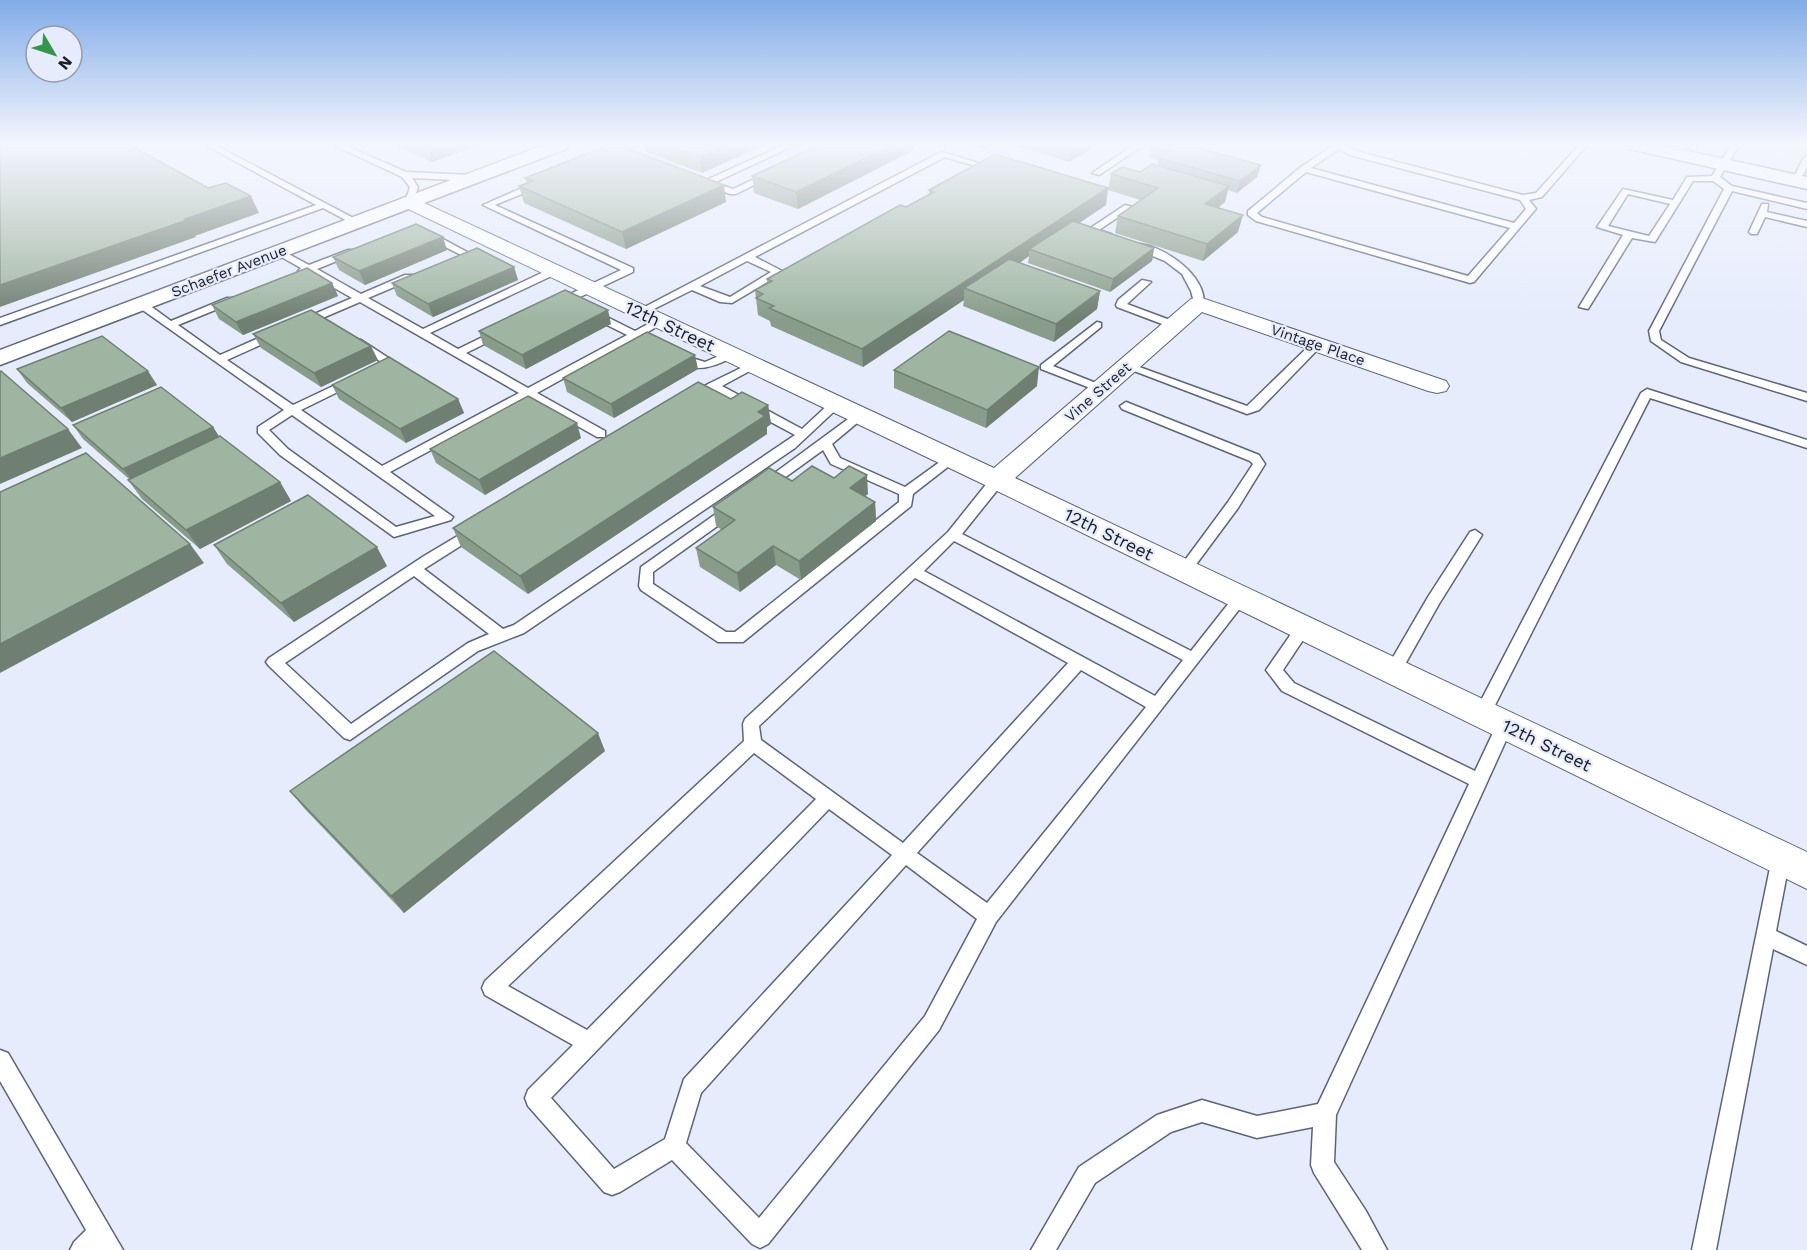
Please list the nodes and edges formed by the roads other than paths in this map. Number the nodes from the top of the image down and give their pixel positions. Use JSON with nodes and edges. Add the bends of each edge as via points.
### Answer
{"nodes":[{"id":1,"x":321,"y":203,"type":"edge"},
{"id":2,"x":385,"y":203,"type":"edge"},
{"id":3,"x":430,"y":203,"type":"edge"},
{"id":4,"x":491,"y":203,"type":"edge"},
{"id":5,"x":851,"y":203,"type":"edge"},
{"id":6,"x":1263,"y":203,"type":"edge"},
{"id":7,"x":1429,"y":203,"type":"edge"},
{"id":8,"x":1528,"y":203,"type":"edge"},
{"id":9,"x":1618,"y":203,"type":"edge"},
{"id":10,"x":1675,"y":203,"type":"edge"},
{"id":11,"x":1721,"y":203,"type":"edge"},
{"id":12,"x":1766,"y":203,"type":"edge"},
{"id":13,"x":324,"y":205,"type":"junction"},
{"id":14,"x":1128,"y":207,"type":"edge"},
{"id":15,"x":1762,"y":213,"type":"junction"},
{"id":16,"x":356,"y":222,"type":"junction"},
{"id":17,"x":1807,"y":224,"type":"edge"},
{"id":18,"x":1516,"y":227,"type":"junction"},
{"id":19,"x":418,"y":231,"type":"edge"},
{"id":20,"x":1754,"y":232,"type":"dead end"},
{"id":21,"x":1629,"y":234,"type":"junction"},
{"id":22,"x":1114,"y":238,"type":"edge"},
{"id":23,"x":492,"y":241,"type":"junction"},
{"id":24,"x":1124,"y":242,"type":"edge"},
{"id":25,"x":364,"y":247,"type":"edge"},
{"id":26,"x":279,"y":252,"type":"junction"},
{"id":27,"x":748,"y":258,"type":"junction"},
{"id":28,"x":309,"y":269,"type":"junction"},
{"id":29,"x":423,"y":271,"type":"edge"},
{"id":30,"x":554,"y":271,"type":"junction"},
{"id":31,"x":288,"y":278,"type":"edge"},
{"id":32,"x":1146,"y":282,"type":"dead end"},
{"id":33,"x":692,"y":286,"type":"junction"},
{"id":34,"x":245,"y":295,"type":"edge"},
{"id":35,"x":361,"y":298,"type":"junction"},
{"id":36,"x":578,"y":301,"type":"junction"},
{"id":37,"x":141,"y":304,"type":"junction"},
{"id":38,"x":1199,"y":304,"type":"junction"},
{"id":39,"x":1584,"y":307,"type":"dead end"},
{"id":40,"x":543,"y":311,"type":"edge"},
{"id":41,"x":0,"y":322,"type":"edge"},
{"id":42,"x":170,"y":325,"type":"junction"},
{"id":43,"x":1174,"y":325,"type":"junction"},
{"id":44,"x":295,"y":326,"type":"edge"},
{"id":45,"x":1097,"y":326,"type":"dead end"},
{"id":46,"x":511,"y":327,"type":"edge"},
{"id":47,"x":648,"y":328,"type":"junction"},
{"id":48,"x":284,"y":331,"type":"edge"},
{"id":49,"x":422,"y":333,"type":"junction"},
{"id":50,"x":344,"y":334,"type":"edge"},
{"id":51,"x":1317,"y":344,"type":"junction"},
{"id":52,"x":458,"y":353,"type":"junction"},
{"id":53,"x":672,"y":354,"type":"edge"},
{"id":54,"x":0,"y":358,"type":"edge"},
{"id":55,"x":219,"y":359,"type":"junction"},
{"id":56,"x":741,"y":359,"type":"junction"},
{"id":57,"x":1127,"y":366,"type":"junction"},
{"id":58,"x":410,"y":376,"type":"edge"},
{"id":59,"x":361,"y":377,"type":"edge"},
{"id":60,"x":712,"y":386,"type":"junction"},
{"id":61,"x":1437,"y":386,"type":"dead end"},
{"id":62,"x":1102,"y":389,"type":"junction"},
{"id":63,"x":528,"y":393,"type":"junction"},
{"id":64,"x":1807,"y":397,"type":"edge"},
{"id":65,"x":686,"y":401,"type":"edge"},
{"id":66,"x":1126,"y":406,"type":"dead end"},
{"id":67,"x":292,"y":410,"type":"junction"},
{"id":68,"x":848,"y":410,"type":"junction"},
{"id":69,"x":601,"y":434,"type":"dead end"},
{"id":70,"x":802,"y":434,"type":"junction"},
{"id":71,"x":825,"y":443,"type":"junction"},
{"id":72,"x":1807,"y":444,"type":"edge"},
{"id":73,"x":952,"y":459,"type":"junction"},
{"id":74,"x":381,"y":472,"type":"junction"},
{"id":75,"x":997,"y":480,"type":"junction"},
{"id":76,"x":906,"y":492,"type":"junction"},
{"id":77,"x":485,"y":525,"type":"edge"},
{"id":78,"x":953,"y":535,"type":"junction"},
{"id":79,"x":1475,"y":535,"type":"dead end"},
{"id":80,"x":414,"y":569,"type":"junction"},
{"id":81,"x":1184,"y":571,"type":"junction"},
{"id":82,"x":915,"y":572,"type":"junction"},
{"id":83,"x":1241,"y":598,"type":"junction"},
{"id":84,"x":1303,"y":628,"type":"junction"},
{"id":85,"x":502,"y":636,"type":"junction"},
{"id":86,"x":1194,"y":659,"type":"junction"},
{"id":87,"x":1079,"y":662,"type":"junction"},
{"id":88,"x":1393,"y":671,"type":"junction"},
{"id":89,"x":1157,"y":705,"type":"junction"},
{"id":90,"x":1494,"y":720,"type":"junction"},
{"id":91,"x":753,"y":743,"type":"junction"},
{"id":92,"x":1480,"y":781,"type":"junction"},
{"id":93,"x":828,"y":798,"type":"junction"},
{"id":94,"x":903,"y":853,"type":"junction"},
{"id":95,"x":1781,"y":858,"type":"junction"},
{"id":96,"x":1807,"y":871,"type":"edge"},
{"id":97,"x":989,"y":916,"type":"junction"},
{"id":98,"x":1766,"y":936,"type":"junction"},
{"id":99,"x":1807,"y":956,"type":"edge"},
{"id":100,"x":589,"y":1042,"type":"junction"},
{"id":101,"x":0,"y":1060,"type":"edge"},
{"id":102,"x":1325,"y":1114,"type":"junction"},
{"id":103,"x":674,"y":1146,"type":"junction"},
{"id":104,"x":105,"y":1242,"type":"edge"},
{"id":105,"x":82,"y":1250,"type":"edge"},
{"id":106,"x":1043,"y":1250,"type":"edge"},
{"id":107,"x":1375,"y":1250,"type":"edge"},
{"id":108,"x":1704,"y":1250,"type":"edge"}],
"edges":[{"from":1,"to":13,"type":"lane"},
{"from":2,"to":16,"type":"street","name":"Schaefer Avenue"},
{"from":3,"to":23,"type":"street","name":"12th Street"},
{"from":4,"to":36,"type":"lane","via":[[487,205],[629,270]]},
{"from":5,"to":27,"type":"lane"},
{"from":6,"to":18,"type":"lane","via":[[1251,213],[1259,219],[1470,280]]},
{"from":7,"to":18,"type":"lane"},
{"from":8,"to":18,"type":"lane","via":[[1532,208]]},
{"from":9,"to":21,"type":"lane","via":[[1602,227]]},
{"from":10,"to":21,"type":"lane","via":[[1652,240]]},
{"from":11,"to":64,"type":"lane","via":[[1654,331],[1656,341],[1685,360]]},
{"from":12,"to":15,"type":"lane"},
{"from":13,"to":16,"type":"lane"},
{"from":13,"to":41,"type":"lane"},
{"from":14,"to":22,"type":"lane","via":[[1092,231]]},
{"from":15,"to":17,"type":"lane"},
{"from":15,"to":20,"type":"lane"},
{"from":16,"to":26,"type":"street","name":"Schaefer Avenue"},
{"from":19,"to":23,"type":"lane","via":[[459,256]]},
{"from":21,"to":39,"type":"lane"},
{"from":23,"to":30,"type":"street","name":"12th Street"},
{"from":24,"to":38,"type":"lane","via":[[1177,262],[1197,287]]},
{"from":25,"to":28,"type":"lane"},
{"from":26,"to":28,"type":"lane"},
{"from":26,"to":37,"type":"street","name":"Schaefer Avenue"},
{"from":27,"to":33,"type":"lane"},
{"from":27,"to":33,"type":"lane","via":[[779,272],[732,300]]},
{"from":28,"to":31,"type":"lane"},
{"from":28,"to":35,"type":"lane"},
{"from":29,"to":35,"type":"lane"},
{"from":30,"to":36,"type":"street","name":"12th Street"},
{"from":30,"to":49,"type":"lane"},
{"from":32,"to":43,"type":"lane","via":[[1121,305]]},
{"from":33,"to":47,"type":"lane"},
{"from":34,"to":42,"type":"lane"},
{"from":35,"to":44,"type":"lane","via":[[321,320]]},
{"from":35,"to":49,"type":"lane"},
{"from":36,"to":40,"type":"lane"},
{"from":36,"to":47,"type":"street","name":"12th Street"},
{"from":37,"to":42,"type":"lane"},
{"from":37,"to":54,"type":"street","name":"Schaefer Avenue"},
{"from":38,"to":43,"type":"street","name":"Vine Street"},
{"from":38,"to":51,"type":"street","name":"Vintage Place"},
{"from":42,"to":55,"type":"lane"},
{"from":43,"to":57,"type":"street","name":"Vine Street"},
{"from":45,"to":62,"type":"lane","via":[[1045,367]]},
{"from":46,"to":52,"type":"lane"},
{"from":47,"to":56,"type":"street","name":"12th Street"},
{"from":47,"to":63,"type":"lane"},
{"from":48,"to":55,"type":"lane"},
{"from":49,"to":52,"type":"lane"},
{"from":50,"to":58,"type":"lane","via":[[386,366]]},
{"from":51,"to":57,"type":"lane","via":[[1254,408],[1247,410]]},
{"from":51,"to":61,"type":"street","name":"Vintage Place"},
{"from":52,"to":63,"type":"lane"},
{"from":53,"to":56,"type":"lane","via":[[701,367]]},
{"from":55,"to":67,"type":"lane"},
{"from":56,"to":60,"type":"lane"},
{"from":56,"to":68,"type":"street","name":"12th Street"},
{"from":57,"to":62,"type":"street","name":"Vine Street"},
{"from":59,"to":67,"type":"lane"},
{"from":60,"to":65,"type":"lane"},
{"from":60,"to":70,"type":"lane"},
{"from":62,"to":75,"type":"street","name":"Vine Street"},
{"from":63,"to":69,"type":"lane"},
{"from":63,"to":74,"type":"lane","via":[[474,416]]},
{"from":66,"to":81,"type":"lane","via":[[1255,458],[1259,464]]},
{"from":67,"to":74,"type":"lane"},
{"from":67,"to":74,"type":"lane","via":[[262,430],[284,452],[394,532],[446,517]]},
{"from":68,"to":70,"type":"lane"},
{"from":68,"to":71,"type":"lane"},
{"from":68,"to":73,"type":"street","name":"12th Street"},
{"from":70,"to":85,"type":"lane","via":[[519,629]]},
{"from":71,"to":76,"type":"lane","via":[[835,461]]},
{"from":71,"to":76,"type":"lane","via":[[646,570],[646,586],[723,638],[738,638],[906,503]]},
{"from":72,"to":90,"type":"lane","via":[[1647,393],[1618,444],[1515,656]]},
{"from":73,"to":75,"type":"street","name":"12th Street"},
{"from":73,"to":76,"type":"lane"},
{"from":75,"to":78,"type":"lane","via":[[985,501]]},
{"from":75,"to":81,"type":"street","name":"12th Street"},
{"from":77,"to":80,"type":"lane"},
{"from":78,"to":82,"type":"lane"},
{"from":78,"to":86,"type":"lane"},
{"from":79,"to":88,"type":"lane"},
{"from":80,"to":85,"type":"lane"},
{"from":80,"to":85,"type":"lane","via":[[274,662],[350,733],[473,647]]},
{"from":81,"to":83,"type":"street","name":"12th Street"},
{"from":82,"to":87,"type":"lane"},
{"from":82,"to":91,"type":"lane","via":[[751,724]]},
{"from":83,"to":84,"type":"street","name":"12th Street"},
{"from":83,"to":86,"type":"lane"},
{"from":84,"to":88,"type":"street","name":"12th Street"},
{"from":84,"to":92,"type":"lane","via":[[1274,670],[1288,687]]},
{"from":86,"to":89,"type":"lane"},
{"from":87,"to":89,"type":"lane"},
{"from":87,"to":94,"type":"lane"},
{"from":88,"to":90,"type":"street","name":"12th Street"},
{"from":89,"to":97,"type":"lane"},
{"from":90,"to":92,"type":"lane"},
{"from":90,"to":95,"type":"street","name":"12th Street"},
{"from":91,"to":93,"type":"lane"},
{"from":91,"to":100,"type":"lane","via":[[492,988]]},
{"from":92,"to":102,"type":"lane"},
{"from":93,"to":94,"type":"lane"},
{"from":93,"to":100,"type":"lane"},
{"from":94,"to":97,"type":"lane"},
{"from":94,"to":103,"type":"lane","via":[[692,1088]]},
{"from":95,"to":96,"type":"street","name":"12th Street"},
{"from":95,"to":98,"type":"lane"},
{"from":97,"to":103,"type":"lane","via":[[932,1023],[760,1236]]},
{"from":98,"to":99,"type":"lane"},
{"from":98,"to":108,"type":"lane"},
{"from":100,"to":103,"type":"lane","via":[[536,1098],[612,1184]]},
{"from":101,"to":104,"type":"lane"},
{"from":102,"to":106,"type":"lane","via":[[1257,1127],[1202,1111],[1165,1123],[1087,1174]]},
{"from":102,"to":107,"type":"lane","via":[[1322,1165]]},
{"from":104,"to":105,"type":"lane"}]}
